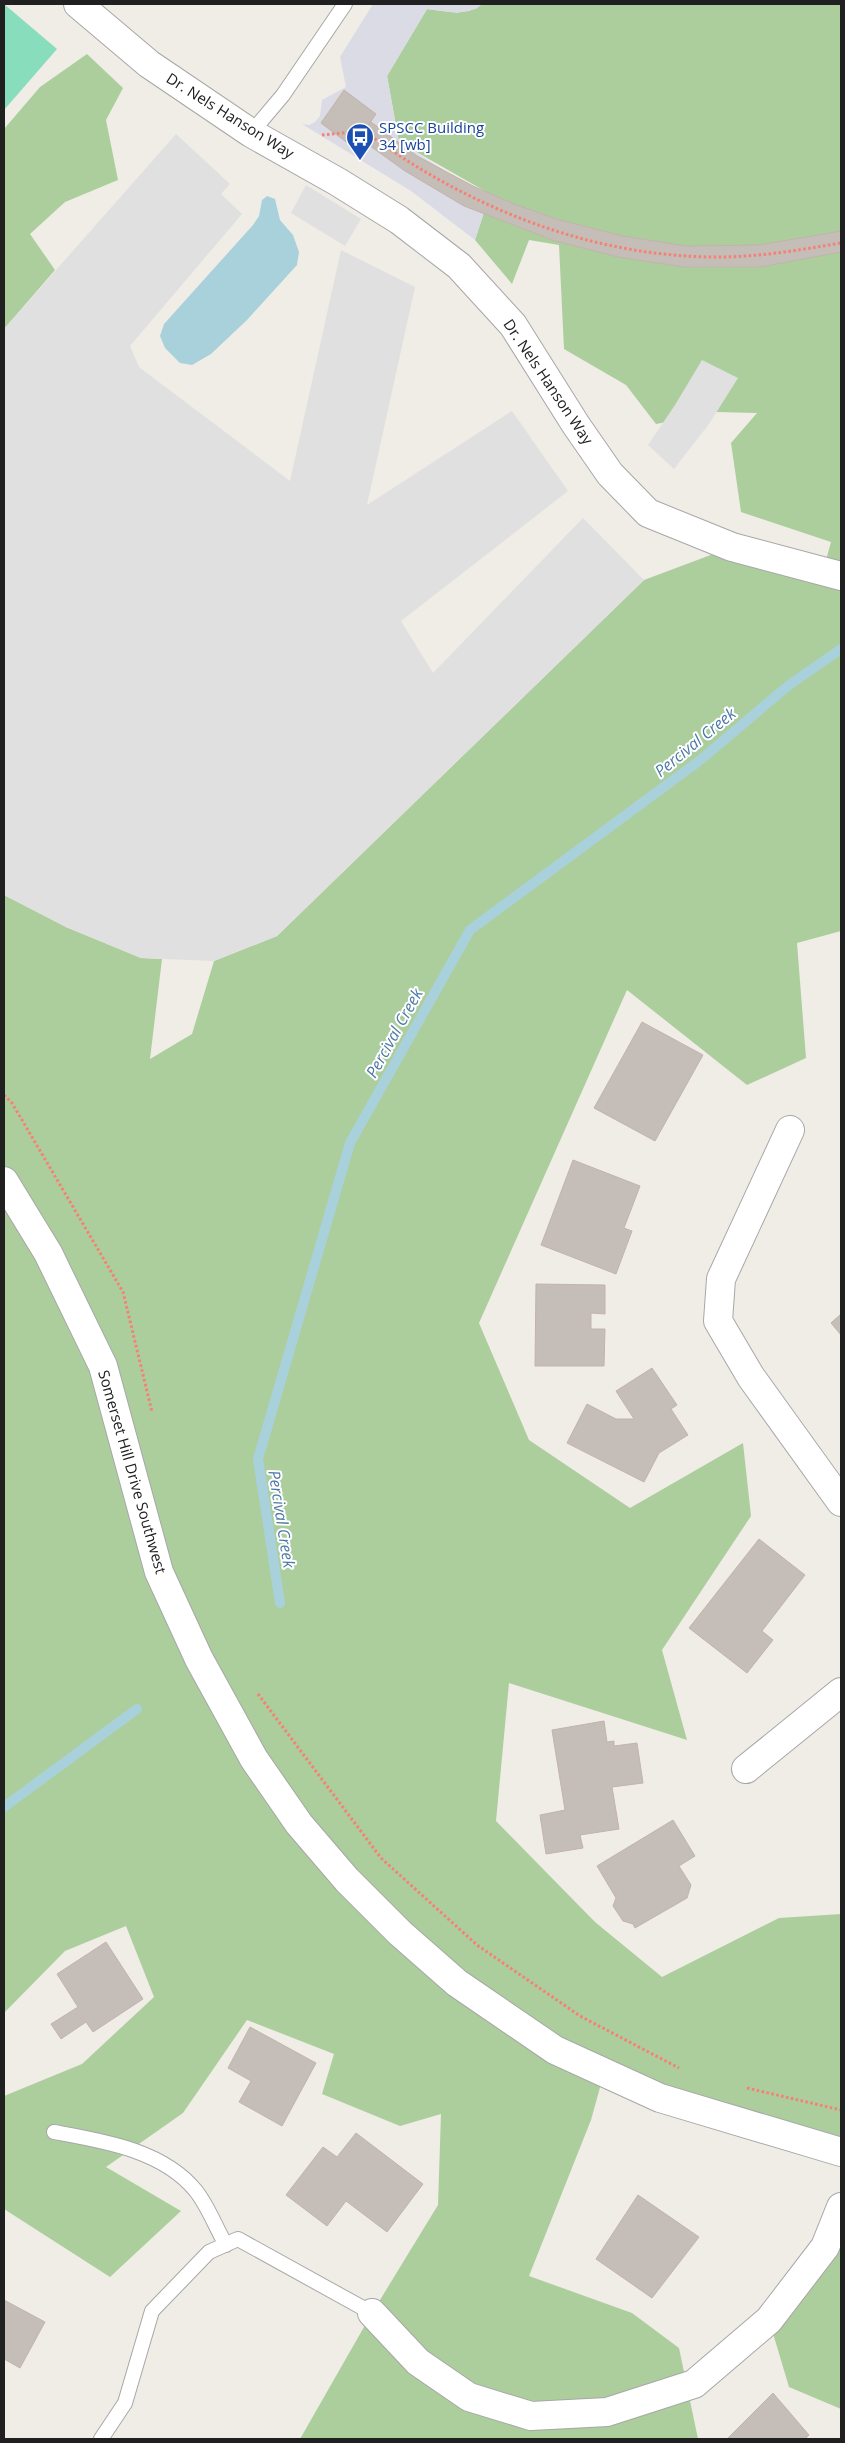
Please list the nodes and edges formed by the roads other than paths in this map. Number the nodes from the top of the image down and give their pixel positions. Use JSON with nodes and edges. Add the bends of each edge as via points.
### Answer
{"nodes":[{"id":1,"x":78,"y":4,"type":"edge"},
{"id":2,"x":345,"y":4,"type":"edge"},
{"id":3,"x":251,"y":133,"type":"junction"},
{"id":4,"x":841,"y":576,"type":"edge"},
{"id":5,"x":790,"y":1130,"type":"dead end"},
{"id":6,"x":4,"y":1181,"type":"edge"},
{"id":7,"x":841,"y":1502,"type":"edge"},
{"id":8,"x":841,"y":1692,"type":"edge"},
{"id":9,"x":746,"y":1769,"type":"dead end"},
{"id":10,"x":54,"y":2132,"type":"dead end"},
{"id":11,"x":841,"y":2152,"type":"edge"},
{"id":12,"x":841,"y":2207,"type":"edge"},
{"id":13,"x":226,"y":2245,"type":"junction"},
{"id":14,"x":372,"y":2313,"type":"joint"},
{"id":15,"x":101,"y":2439,"type":"edge"}],
"edges":[{"from":1,"to":3,"type":"street","name":"Dr. Nels Hanson Way","via":[[149,64]]},
{"from":2,"to":3,"type":"lane","via":[[283,95]]},
{"from":3,"to":4,"type":"street","name":"Dr. Nels Hanson Way","via":[[399,220],[459,266],[513,325],[576,425],[617,481],[648,513],[732,547]]},
{"from":5,"to":7,"type":"street","via":[[721,1278],[718,1320],[751,1377]]},
{"from":6,"to":11,"type":"street","name":"Somerset Hill Drive Southwest","via":[[48,1254],[102,1366],[159,1572],[199,1658],[254,1760],[298,1824],[400,1933],[457,1983],[554,2050],[660,2098]]},
{"from":8,"to":9,"type":"street"},
{"from":10,"to":13,"type":"lane","via":[[102,2140],[171,2168],[196,2191]]},
{"from":12,"to":14,"type":"street","via":[[825,2247],[769,2320],[694,2384],[607,2412],[531,2416],[469,2397],[418,2362]]},
{"from":13,"to":14,"type":"lane","via":[[238,2239]]},
{"from":13,"to":15,"type":"lane","via":[[209,2252],[152,2311],[125,2404]]}]}
